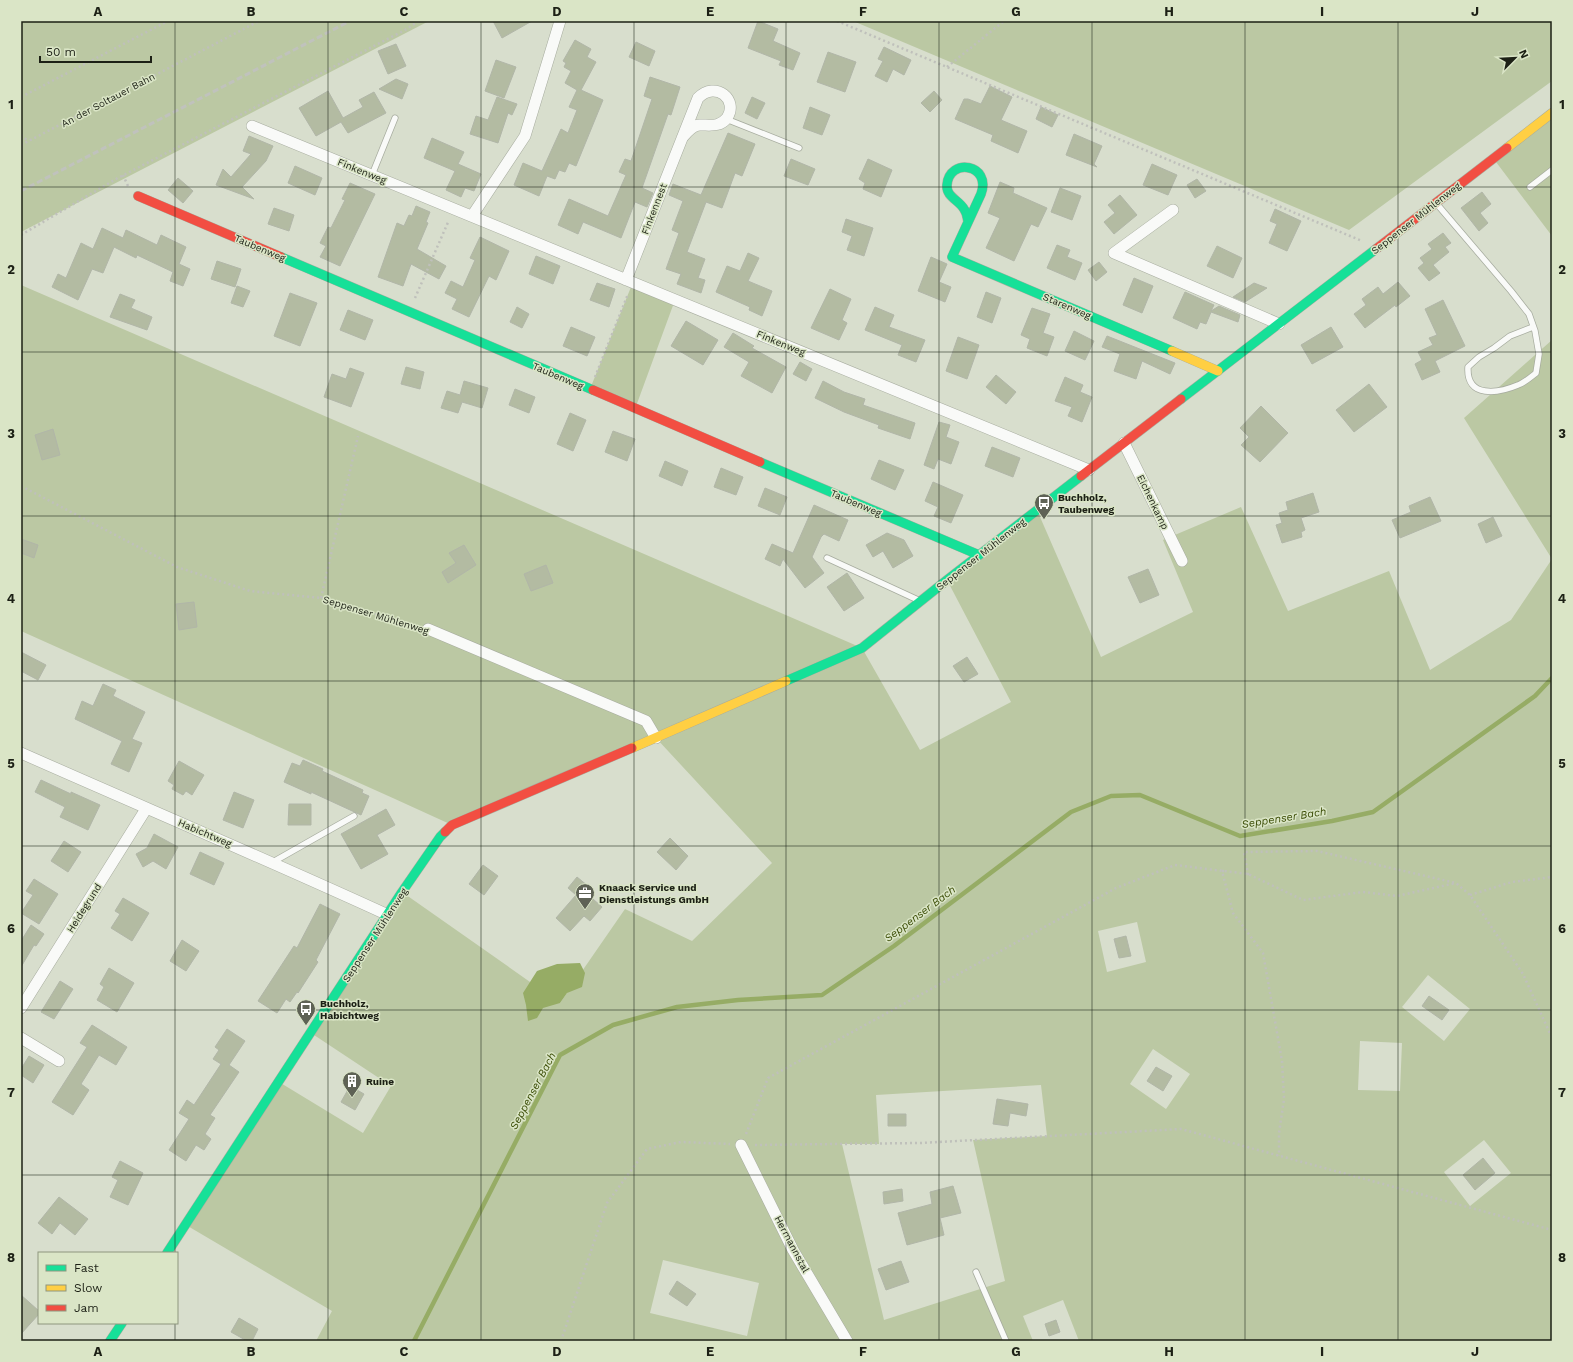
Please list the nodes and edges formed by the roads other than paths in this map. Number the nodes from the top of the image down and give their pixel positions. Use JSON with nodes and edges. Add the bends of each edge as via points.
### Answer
{"nodes":[{"id":1,"x":560,"y":21,"type":"edge"},
{"id":2,"x":1552,"y":113,"type":"edge"},
{"id":3,"x":395,"y":118,"type":"dead end"},
{"id":4,"x":726,"y":119,"type":"junction"},
{"id":5,"x":252,"y":126,"type":"dead end"},
{"id":6,"x":682,"y":138,"type":"junction"},
{"id":7,"x":799,"y":148,"type":"dead end"},
{"id":8,"x":1552,"y":170,"type":"edge"},
{"id":9,"x":372,"y":175,"type":"junction"},
{"id":10,"x":1530,"y":187,"type":"dead end"},
{"id":11,"x":138,"y":196,"type":"dead end"},
{"id":12,"x":1435,"y":203,"type":"junction"},
{"id":13,"x":1172,"y":210,"type":"dead end"},
{"id":14,"x":472,"y":216,"type":"junction"},
{"id":15,"x":968,"y":221,"type":"junction"},
{"id":16,"x":630,"y":281,"type":"junction"},
{"id":17,"x":1279,"y":324,"type":"junction"},
{"id":18,"x":1533,"y":326,"type":"junction"},
{"id":19,"x":1218,"y":371,"type":"junction"},
{"id":20,"x":1124,"y":443,"type":"junction"},
{"id":21,"x":1089,"y":470,"type":"junction"},
{"id":22,"x":979,"y":556,"type":"junction"},
{"id":23,"x":827,"y":558,"type":"dead end"},
{"id":24,"x":1182,"y":561,"type":"dead end"},
{"id":25,"x":920,"y":601,"type":"junction"},
{"id":26,"x":428,"y":629,"type":"road end"},
{"id":27,"x":656,"y":738,"type":"junction"},
{"id":28,"x":21,"y":753,"type":"edge"},
{"id":29,"x":146,"y":809,"type":"junction"},
{"id":30,"x":354,"y":816,"type":"dead end"},
{"id":31,"x":272,"y":862,"type":"junction"},
{"id":32,"x":388,"y":914,"type":"junction"},
{"id":33,"x":21,"y":1008,"type":"edge"},
{"id":34,"x":21,"y":1038,"type":"edge"},
{"id":35,"x":59,"y":1062,"type":"dead end"},
{"id":36,"x":741,"y":1145,"type":"road end"},
{"id":37,"x":168,"y":1252,"type":"edge"},
{"id":38,"x":976,"y":1272,"type":"dead end"},
{"id":39,"x":121,"y":1324,"type":"edge"},
{"id":40,"x":110,"y":1341,"type":"edge"},
{"id":41,"x":847,"y":1341,"type":"edge"},
{"id":42,"x":1006,"y":1341,"type":"edge"}],
"edges":[{"from":1,"to":14,"type":"street","via":[[525,136]]},
{"from":2,"to":12,"type":"street","name":"Seppenser Mühlenweg"},
{"from":3,"to":9,"type":"lane"},
{"from":4,"to":6,"type":"street","name":"Finkennest","via":[[716,125],[701,124],[693,127]]},
{"from":4,"to":6,"type":"street","name":"Finkennest","via":[[730,106],[728,99],[717,91],[703,93],[698,98]]},
{"from":4,"to":7,"type":"lane"},
{"from":5,"to":9,"type":"street","name":"Finkenweg"},
{"from":6,"to":16,"type":"street","name":"Finkennest"},
{"from":8,"to":10,"type":"lane"},
{"from":9,"to":14,"type":"street","name":"Finkenweg"},
{"from":11,"to":22,"type":"street","name":"Taubenweg"},
{"from":12,"to":17,"type":"street","name":"Seppenser Mühlenweg"},
{"from":12,"to":18,"type":"lane","via":[[1511,291],[1529,314]]},
{"from":13,"to":17,"type":"street","via":[[1114,253]]},
{"from":14,"to":16,"type":"street","name":"Finkenweg"},
{"from":15,"to":15,"type":"street","name":"Starenweg","via":[[984,188],[979,172],[964,166],[951,172],[946,185],[951,197],[964,206],[968,213]]},
{"from":15,"to":19,"type":"street","name":"Starenweg","via":[[952,257]]},
{"from":16,"to":21,"type":"street","name":"Finkenweg"},
{"from":17,"to":19,"type":"street","name":"Seppenser Mühlenweg"},
{"from":18,"to":18,"type":"lane","via":[[1539,354],[1536,373],[1519,385],[1498,391],[1484,392],[1473,386],[1468,368],[1479,357],[1510,336]]},
{"from":19,"to":20,"type":"street","name":"Seppenser Mühlenweg"},
{"from":20,"to":21,"type":"street","name":"Seppenser Mühlenweg"},
{"from":20,"to":24,"type":"street","name":"Eichenkamp"},
{"from":21,"to":22,"type":"street","name":"Seppenser Mühlenweg"},
{"from":22,"to":25,"type":"street","name":"Seppenser Mühlenweg"},
{"from":23,"to":25,"type":"lane"},
{"from":25,"to":27,"type":"street","name":"Seppenser Mühlenweg","via":[[862,648]]},
{"from":26,"to":27,"type":"street","name":"Seppenser Mühlenweg","via":[[646,721]]},
{"from":27,"to":32,"type":"street","name":"Seppenser Mühlenweg","via":[[452,825],[440,837]]},
{"from":28,"to":29,"type":"street","name":"Habichtweg"},
{"from":29,"to":31,"type":"street","name":"Habichtweg"},
{"from":29,"to":33,"type":"street","name":"Heidegrund"},
{"from":30,"to":31,"type":"lane"},
{"from":31,"to":32,"type":"street","name":"Habichtweg"},
{"from":32,"to":37,"type":"street","name":"Seppenser Mühlenweg"},
{"from":34,"to":35,"type":"street"},
{"from":36,"to":41,"type":"street","name":"Hermannstal","via":[[793,1250]]},
{"from":38,"to":42,"type":"lane"},
{"from":39,"to":40,"type":"street"}]}
